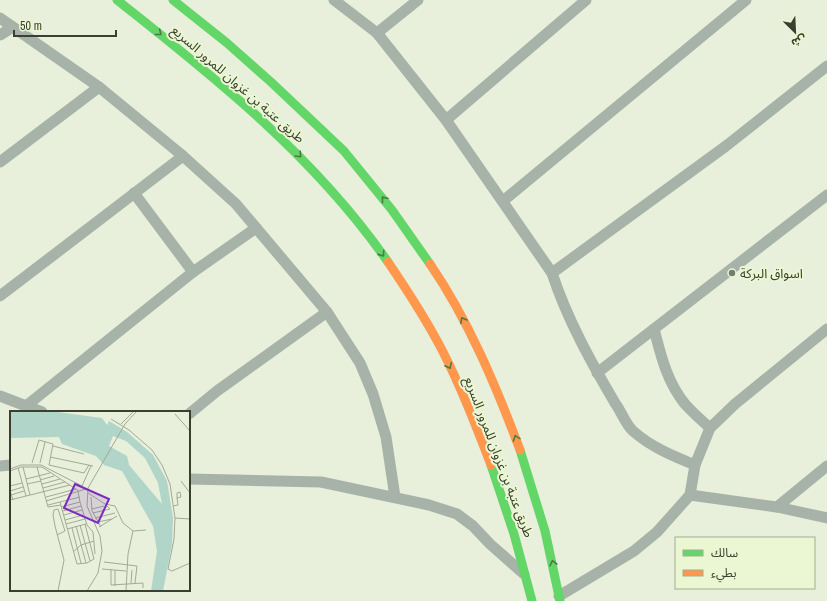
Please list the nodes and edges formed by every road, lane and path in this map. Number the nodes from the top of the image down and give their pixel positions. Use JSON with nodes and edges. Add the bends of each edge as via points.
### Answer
{"nodes":[{"id":1,"x":117,"y":0,"type":"edge"},
{"id":2,"x":173,"y":0,"type":"edge"},
{"id":3,"x":334,"y":0,"type":"edge"},
{"id":4,"x":418,"y":0,"type":"edge"},
{"id":5,"x":586,"y":0,"type":"edge"},
{"id":6,"x":746,"y":0,"type":"edge"},
{"id":7,"x":0,"y":18,"type":"edge"},
{"id":8,"x":13,"y":27,"type":"junction"},
{"id":9,"x":377,"y":33,"type":"junction"},
{"id":10,"x":0,"y":35,"type":"edge"},
{"id":11,"x":827,"y":66,"type":"edge"},
{"id":12,"x":99,"y":87,"type":"junction"},
{"id":13,"x":446,"y":120,"type":"junction"},
{"id":14,"x":183,"y":156,"type":"junction"},
{"id":15,"x":0,"y":162,"type":"edge"},
{"id":16,"x":134,"y":193,"type":"junction"},
{"id":17,"x":827,"y":195,"type":"edge"},
{"id":18,"x":503,"y":201,"type":"junction"},
{"id":19,"x":256,"y":228,"type":"junction"},
{"id":20,"x":193,"y":272,"type":"junction"},
{"id":21,"x":552,"y":273,"type":"junction"},
{"id":22,"x":0,"y":296,"type":"edge"},
{"id":23,"x":327,"y":312,"type":"junction"},
{"id":24,"x":827,"y":328,"type":"edge"},
{"id":25,"x":654,"y":329,"type":"junction"},
{"id":26,"x":597,"y":373,"type":"junction"},
{"id":27,"x":0,"y":396,"type":"edge"},
{"id":28,"x":26,"y":406,"type":"junction"},
{"id":29,"x":39,"y":411,"type":"edge"},
{"id":30,"x":190,"y":413,"type":"edge"},
{"id":31,"x":710,"y":428,"type":"junction"},
{"id":32,"x":10,"y":465,"type":"edge"},
{"id":33,"x":695,"y":465,"type":"junction"},
{"id":34,"x":0,"y":466,"type":"edge"},
{"id":35,"x":827,"y":466,"type":"edge"},
{"id":36,"x":190,"y":479,"type":"edge"},
{"id":37,"x":690,"y":495,"type":"junction"},
{"id":38,"x":395,"y":497,"type":"junction"},
{"id":39,"x":777,"y":507,"type":"junction"},
{"id":40,"x":827,"y":518,"type":"edge"},
{"id":41,"x":526,"y":576,"type":"junction"},
{"id":42,"x":560,"y":599,"type":"edge"},
{"id":43,"x":532,"y":601,"type":"edge"}],
"edges":[{"from":1,"to":41,"type":"highway","name":"طريق عتبة بن غزوان للمرور السريع","one_way":true,"via":[[266,122],[313,170],[378,247],[422,315],[459,387],[478,430],[515,532]]},
{"from":42,"to":2,"type":"highway","name":"طريق عتبة بن غزوان للمرور السريع","one_way":true,"via":[[545,531],[506,414],[473,337],[435,272],[392,210],[344,151],[227,43]]},
{"from":3,"to":9,"type":"street"},
{"from":4,"to":9,"type":"street"},
{"from":5,"to":13,"type":"street"},
{"from":6,"to":18,"type":"street"},
{"from":7,"to":8,"type":"street"},
{"from":8,"to":10,"type":"street"},
{"from":8,"to":12,"type":"street"},
{"from":9,"to":13,"type":"street"},
{"from":11,"to":21,"type":"street","via":[[726,146]]},
{"from":12,"to":14,"type":"street"},
{"from":12,"to":15,"type":"street"},
{"from":13,"to":18,"type":"street"},
{"from":14,"to":16,"type":"street"},
{"from":14,"to":19,"type":"street","via":[[236,204]]},
{"from":16,"to":20,"type":"street"},
{"from":16,"to":22,"type":"street"},
{"from":17,"to":25,"type":"street"},
{"from":18,"to":21,"type":"street"},
{"from":19,"to":20,"type":"street"},
{"from":19,"to":23,"type":"street"},
{"from":20,"to":28,"type":"street"},
{"from":21,"to":26,"type":"street","via":[[559,295]]},
{"from":23,"to":30,"type":"street"},
{"from":23,"to":38,"type":"street","via":[[360,363],[373,394],[386,437]]},
{"from":24,"to":31,"type":"street","via":[[735,404]]},
{"from":25,"to":26,"type":"street"},
{"from":25,"to":31,"type":"street","via":[[669,380],[685,404]]},
{"from":26,"to":33,"type":"street","via":[[632,430],[674,457]]},
{"from":27,"to":28,"type":"street"},
{"from":28,"to":29,"type":"street"},
{"from":31,"to":33,"type":"street"},
{"from":32,"to":34,"type":"street"},
{"from":33,"to":37,"type":"street"},
{"from":35,"to":39,"type":"street"},
{"from":36,"to":38,"type":"street","via":[[321,482]]},
{"from":37,"to":39,"type":"street"},
{"from":37,"to":42,"type":"street","via":[[656,532],[634,551]]},
{"from":38,"to":41,"type":"street","via":[[457,514]]},
{"from":39,"to":40,"type":"street"},
{"from":41,"to":43,"type":"highway","name":"طريق عتبة بن غزوان للمرور السريع"}]}
